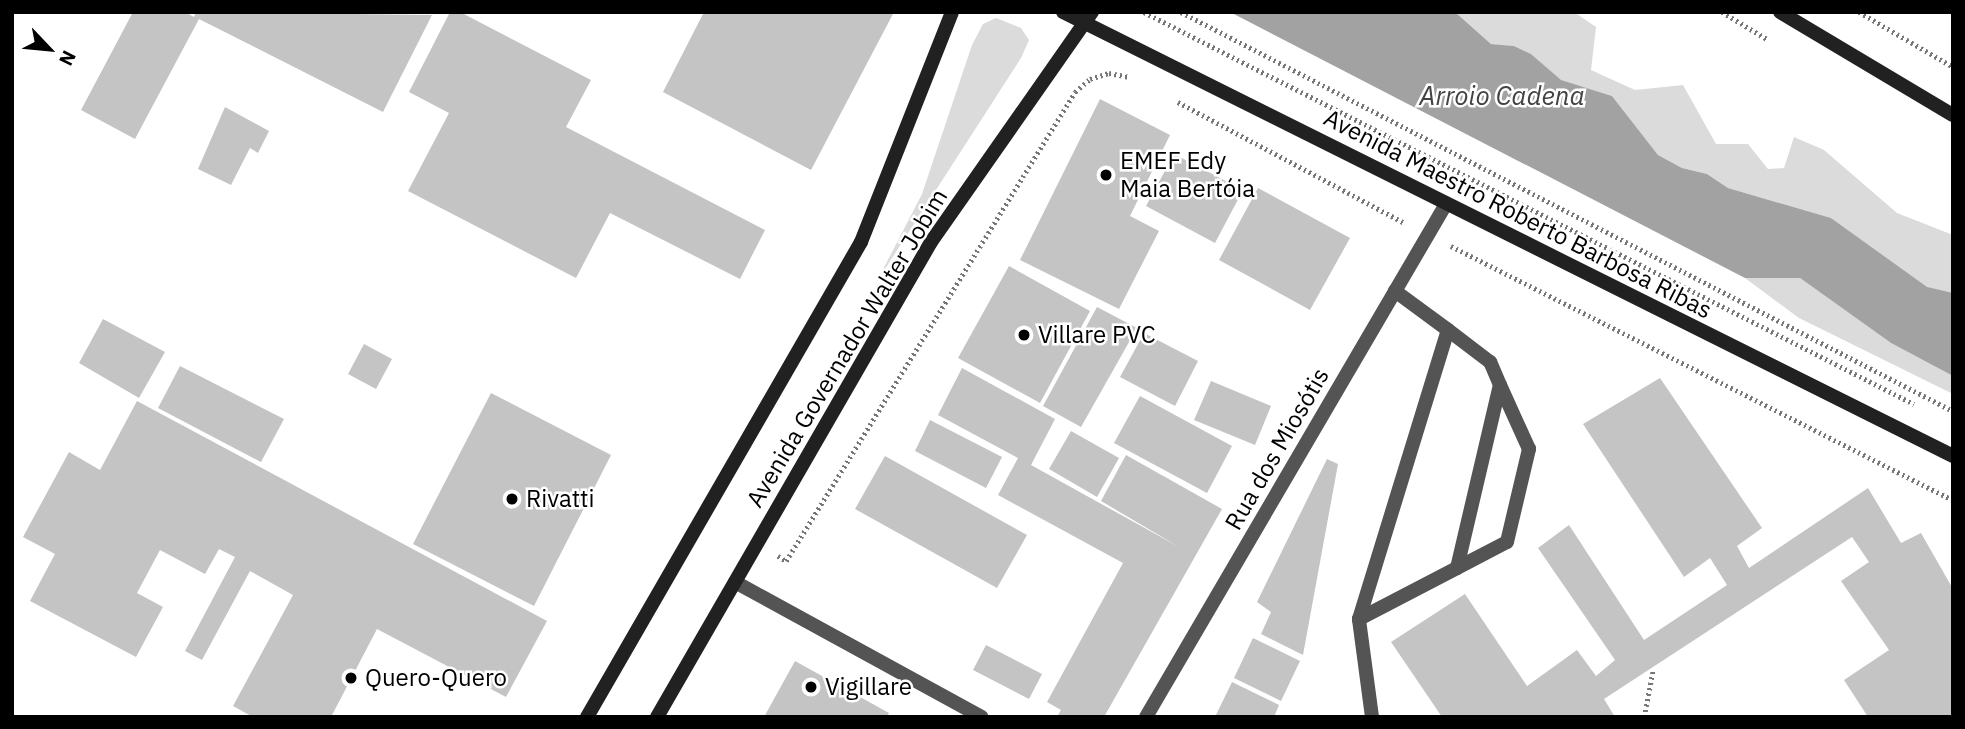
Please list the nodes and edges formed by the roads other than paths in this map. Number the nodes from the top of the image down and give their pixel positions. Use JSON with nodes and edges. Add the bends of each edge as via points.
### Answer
{"nodes":[{"id":1,"x":953,"y":12,"type":"edge"},
{"id":2,"x":1063,"y":12,"type":"edge"},
{"id":3,"x":1780,"y":12,"type":"edge"},
{"id":4,"x":1089,"y":18,"type":"edge"},
{"id":5,"x":1953,"y":116,"type":"edge"},
{"id":6,"x":1446,"y":204,"type":"junction"},
{"id":7,"x":1395,"y":291,"type":"junction"},
{"id":8,"x":1448,"y":330,"type":"junction"},
{"id":9,"x":1500,"y":385,"type":"junction"},
{"id":10,"x":1953,"y":456,"type":"edge"},
{"id":11,"x":1457,"y":568,"type":"junction"},
{"id":12,"x":735,"y":582,"type":"junction"},
{"id":13,"x":1359,"y":619,"type":"junction"},
{"id":14,"x":587,"y":717,"type":"edge"},
{"id":15,"x":657,"y":717,"type":"edge"},
{"id":16,"x":982,"y":717,"type":"edge"},
{"id":17,"x":1146,"y":717,"type":"edge"},
{"id":18,"x":1372,"y":717,"type":"edge"}],
"edges":[{"from":1,"to":14,"type":"main road","name":"Avenida Governador Walter Jobim","via":[[861,242]]},
{"from":2,"to":4,"type":"main road","name":"Avenida Maestro Roberto Barbosa Ribas"},
{"from":3,"to":5,"type":"main road"},
{"from":4,"to":6,"type":"main road","name":"Avenida Maestro Roberto Barbosa Ribas"},
{"from":4,"to":12,"type":"main road","name":"Avenida Governador Walter Jobim","via":[[931,242]]},
{"from":6,"to":7,"type":"street","name":"Rua dos Miosótis"},
{"from":6,"to":10,"type":"main road","name":"Avenida Maestro Roberto Barbosa Ribas"},
{"from":7,"to":8,"type":"street"},
{"from":7,"to":17,"type":"street","name":"Rua dos Miosótis"},
{"from":8,"to":9,"type":"street","via":[[1490,362]]},
{"from":8,"to":13,"type":"street"},
{"from":9,"to":11,"type":"street"},
{"from":9,"to":11,"type":"street","via":[[1529,449],[1507,542]]},
{"from":11,"to":13,"type":"street"},
{"from":12,"to":15,"type":"main road","name":"Avenida Governador Walter Jobim"},
{"from":12,"to":16,"type":"street"},
{"from":13,"to":18,"type":"street"}]}
